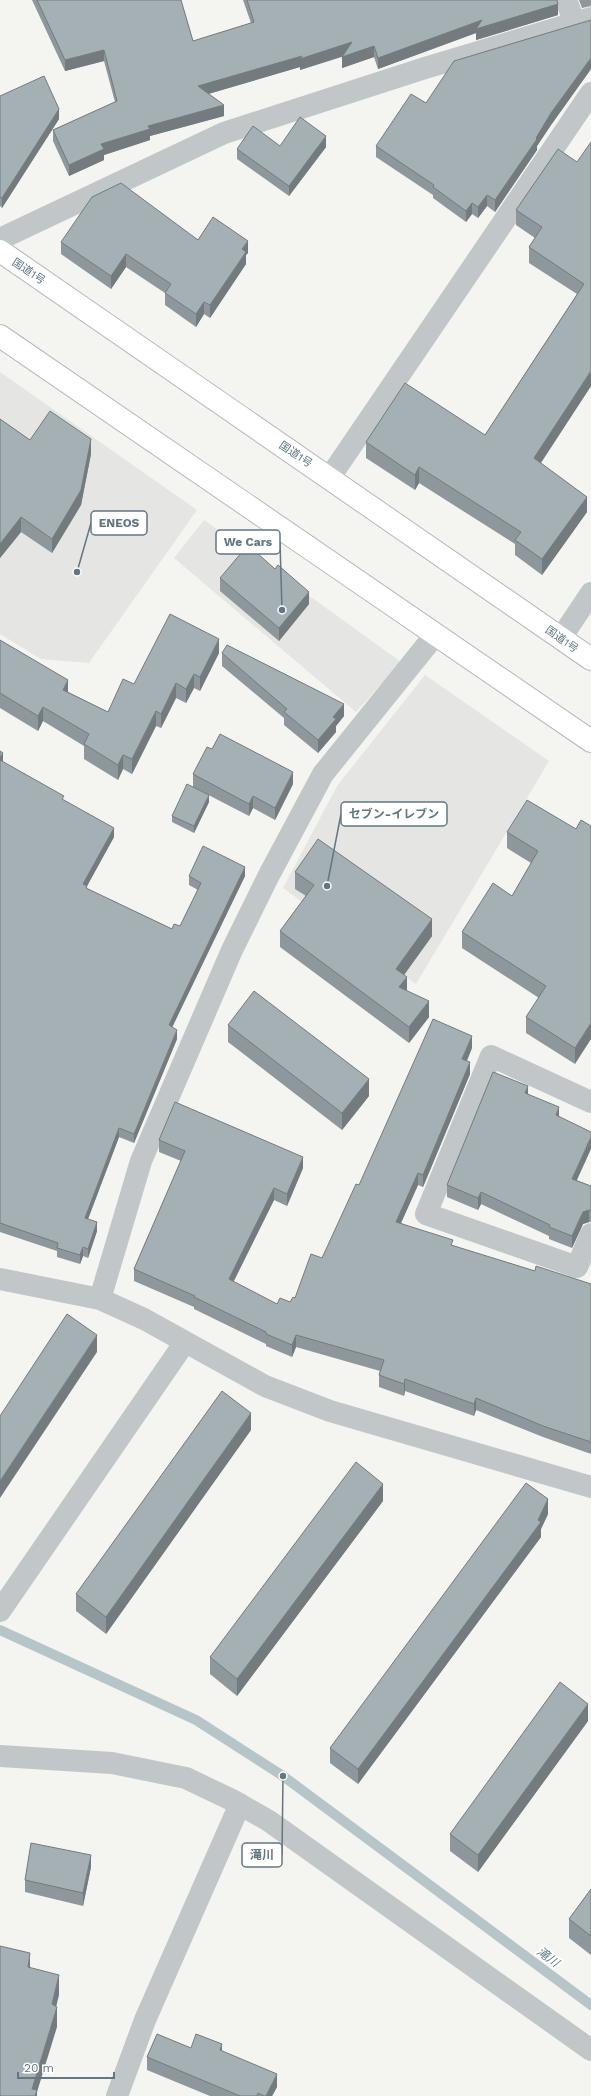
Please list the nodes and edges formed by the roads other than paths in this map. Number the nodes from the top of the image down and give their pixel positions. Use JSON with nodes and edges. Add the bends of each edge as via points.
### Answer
{"nodes":[{"id":1,"x":566,"y":0,"type":"edge"},
{"id":2,"x":583,"y":20,"type":"edge"},
{"id":3,"x":591,"y":93,"type":"edge"},
{"id":4,"x":0,"y":239,"type":"edge"},
{"id":5,"x":0,"y":251,"type":"edge"},
{"id":6,"x":0,"y":336,"type":"edge"},
{"id":7,"x":330,"y":477,"type":"junction"},
{"id":8,"x":591,"y":593,"type":"edge"},
{"id":9,"x":435,"y":635,"type":"junction"},
{"id":10,"x":561,"y":638,"type":"junction"},
{"id":11,"x":591,"y":658,"type":"edge"},
{"id":12,"x":591,"y":742,"type":"edge"},
{"id":13,"x":591,"y":1102,"type":"edge"},
{"id":14,"x":591,"y":1234,"type":"edge"},
{"id":15,"x":0,"y":1279,"type":"edge"},
{"id":16,"x":100,"y":1299,"type":"junction"},
{"id":17,"x":185,"y":1342,"type":"junction"},
{"id":18,"x":591,"y":1488,"type":"edge"},
{"id":19,"x":1,"y":1610,"type":"edge"},
{"id":20,"x":0,"y":1756,"type":"edge"},
{"id":21,"x":240,"y":1804,"type":"junction"},
{"id":22,"x":591,"y":2050,"type":"edge"},
{"id":23,"x":117,"y":2096,"type":"edge"}],
"edges":[{"from":1,"to":2,"type":"street"},
{"from":2,"to":4,"type":"street","via":[[224,133]]},
{"from":3,"to":7,"type":"street"},
{"from":5,"to":7,"type":"highway","name":"国道1号"},
{"from":6,"to":9,"type":"highway"},
{"from":7,"to":10,"type":"highway","name":"国道1号"},
{"from":8,"to":10,"type":"street"},
{"from":9,"to":12,"type":"highway"},
{"from":9,"to":16,"type":"street","via":[[323,774],[268,875],[232,950],[141,1161]]},
{"from":10,"to":11,"type":"highway","name":"国道1号"},
{"from":13,"to":14,"type":"street","via":[[491,1056],[426,1214],[577,1267]]},
{"from":15,"to":16,"type":"street"},
{"from":16,"to":17,"type":"street","via":[[144,1319]]},
{"from":17,"to":18,"type":"street","via":[[265,1386],[330,1411]]},
{"from":17,"to":19,"type":"street"},
{"from":20,"to":21,"type":"street","via":[[112,1763],[186,1778]]},
{"from":21,"to":22,"type":"street","via":[[269,1821]]},
{"from":21,"to":23,"type":"street","via":[[145,2020]]}]}
